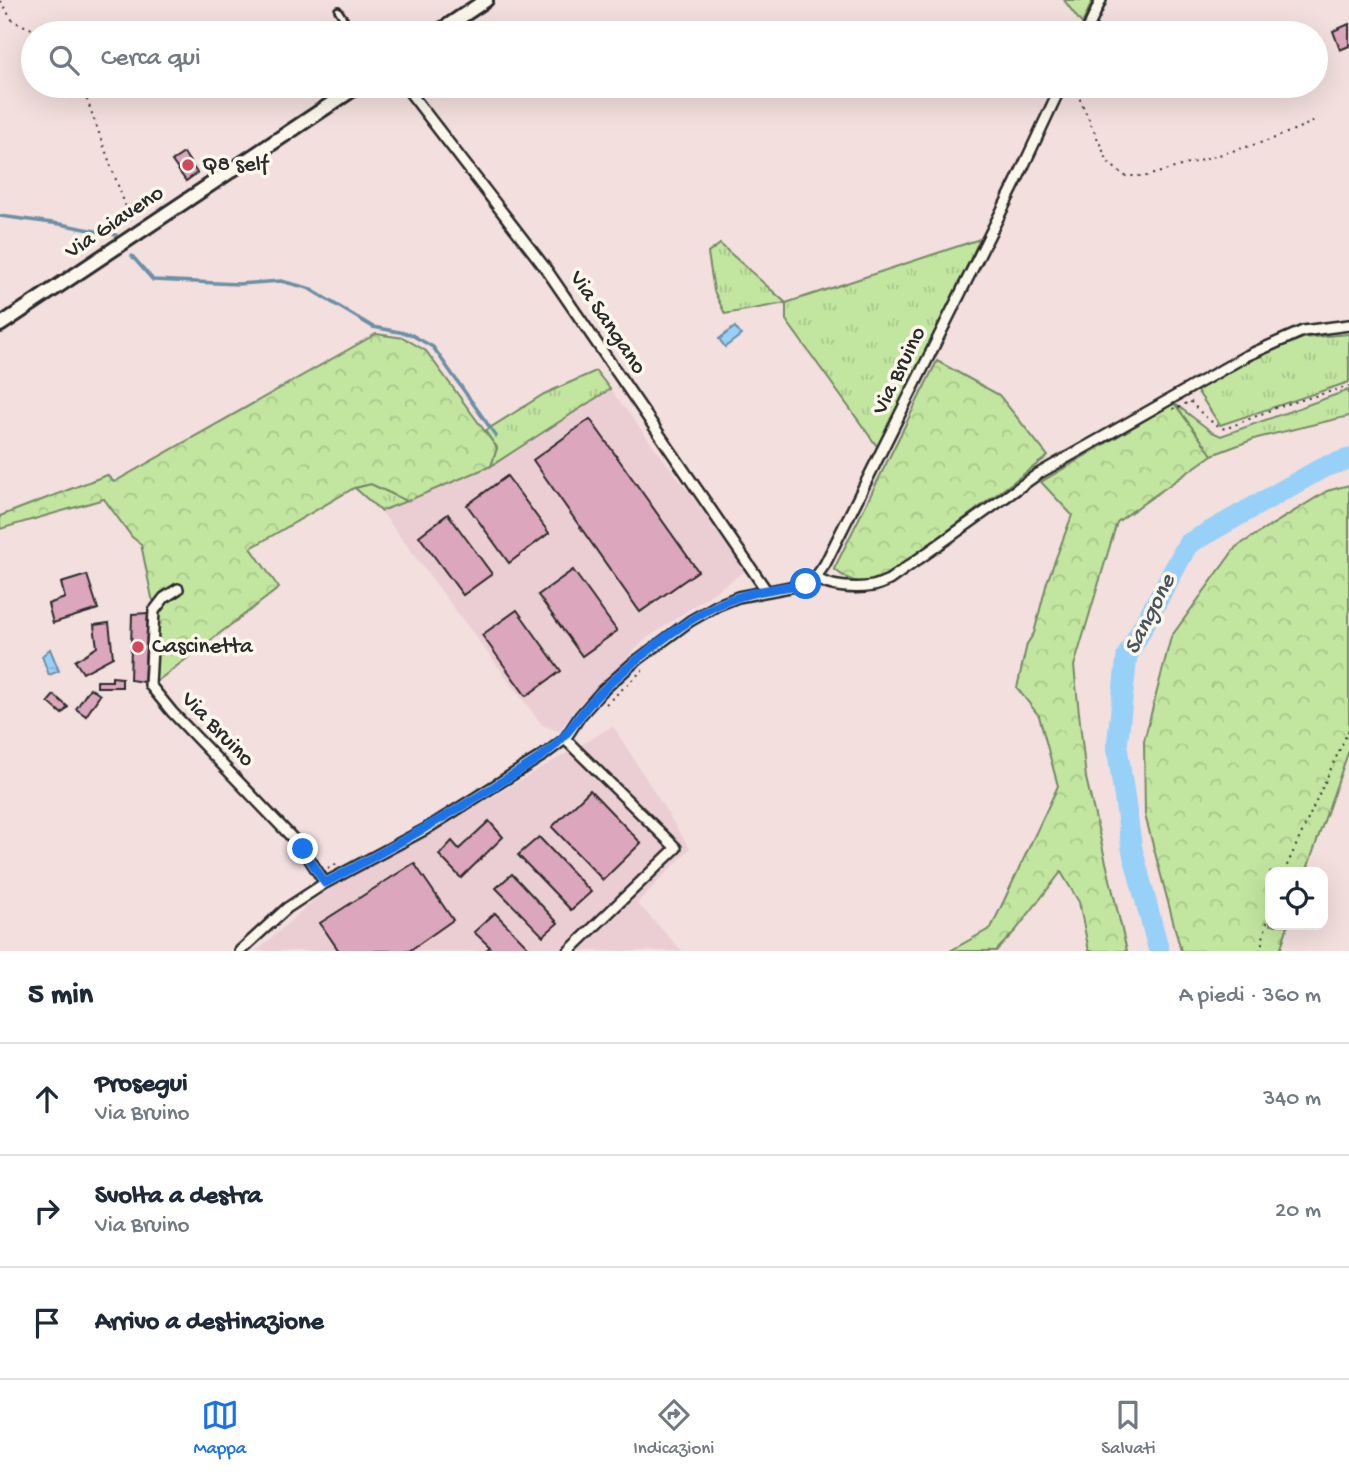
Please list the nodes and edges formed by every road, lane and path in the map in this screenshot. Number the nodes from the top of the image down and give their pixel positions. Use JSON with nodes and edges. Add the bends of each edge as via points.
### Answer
{"nodes":[{"id":1,"x":486,"y":0,"type":"edge"},
{"id":2,"x":1101,"y":0,"type":"edge"},
{"id":3,"x":0,"y":1,"type":"edge"},
{"id":4,"x":338,"y":10,"type":"dead end"},
{"id":5,"x":345,"y":21,"type":"edge"},
{"id":6,"x":455,"y":21,"type":"edge"},
{"id":7,"x":1091,"y":21,"type":"edge"},
{"id":8,"x":21,"y":24,"type":"edge"},
{"id":9,"x":86,"y":98,"type":"edge"},
{"id":10,"x":340,"y":98,"type":"edge"},
{"id":11,"x":414,"y":98,"type":"edge"},
{"id":12,"x":1055,"y":98,"type":"edge"},
{"id":13,"x":1079,"y":98,"type":"edge"},
{"id":14,"x":1315,"y":121,"type":"dead end"},
{"id":15,"x":136,"y":234,"type":"junction"},
{"id":16,"x":1349,"y":324,"type":"edge"},
{"id":17,"x":0,"y":326,"type":"edge"},
{"id":18,"x":1349,"y":386,"type":"edge"},
{"id":19,"x":1170,"y":404,"type":"dead end"},
{"id":20,"x":816,"y":577,"type":"junction"},
{"id":21,"x":178,"y":589,"type":"dead end"},
{"id":22,"x":766,"y":590,"type":"junction"},
{"id":23,"x":646,"y":667,"type":"dead end"},
{"id":24,"x":606,"y":704,"type":"dead end"},
{"id":25,"x":1349,"y":729,"type":"edge"},
{"id":26,"x":565,"y":739,"type":"junction"},
{"id":27,"x":1286,"y":867,"type":"edge"},
{"id":28,"x":325,"y":883,"type":"junction"},
{"id":29,"x":1265,"y":930,"type":"edge"},
{"id":30,"x":240,"y":951,"type":"edge"},
{"id":31,"x":569,"y":951,"type":"edge"},
{"id":32,"x":1260,"y":951,"type":"edge"}],
"edges":[{"from":1,"to":6,"type":"main road"},
{"from":2,"to":7,"type":"street"},
{"from":3,"to":8,"type":"path","via":[[13,21]]},
{"from":4,"to":5,"type":"lane"},
{"from":9,"to":15,"type":"path"},
{"from":10,"to":15,"type":"main road","name":"Via Giaveno"},
{"from":11,"to":22,"type":"street","name":"Via Sangano","via":[[546,269]]},
{"from":12,"to":20,"type":"street","name":"Via Bruino"},
{"from":13,"to":14,"type":"path","via":[[1108,162],[1124,176],[1147,176],[1270,140]]},
{"from":15,"to":17,"type":"main road","name":"Via Giaveno"},
{"from":16,"to":20,"type":"street","via":[[1303,331],[1177,394],[1038,474],[889,580],[873,586],[849,586]]},
{"from":18,"to":19,"type":"path","via":[[1225,429],[1190,401],[1175,410]]},
{"from":20,"to":22,"type":"street","via":[[806,584]]},
{"from":21,"to":28,"type":"street","name":"Via Bruino","via":[[154,611],[150,685],[303,849]]},
{"from":22,"to":26,"type":"street","via":[[718,605],[690,621],[602,691]]},
{"from":23,"to":24,"type":"path"},
{"from":25,"to":27,"type":"path"},
{"from":26,"to":28,"type":"street","via":[[426,829]]},
{"from":26,"to":31,"type":"street","via":[[676,848]]},
{"from":28,"to":30,"type":"street","via":[[287,908]]},
{"from":29,"to":32,"type":"path"}]}
